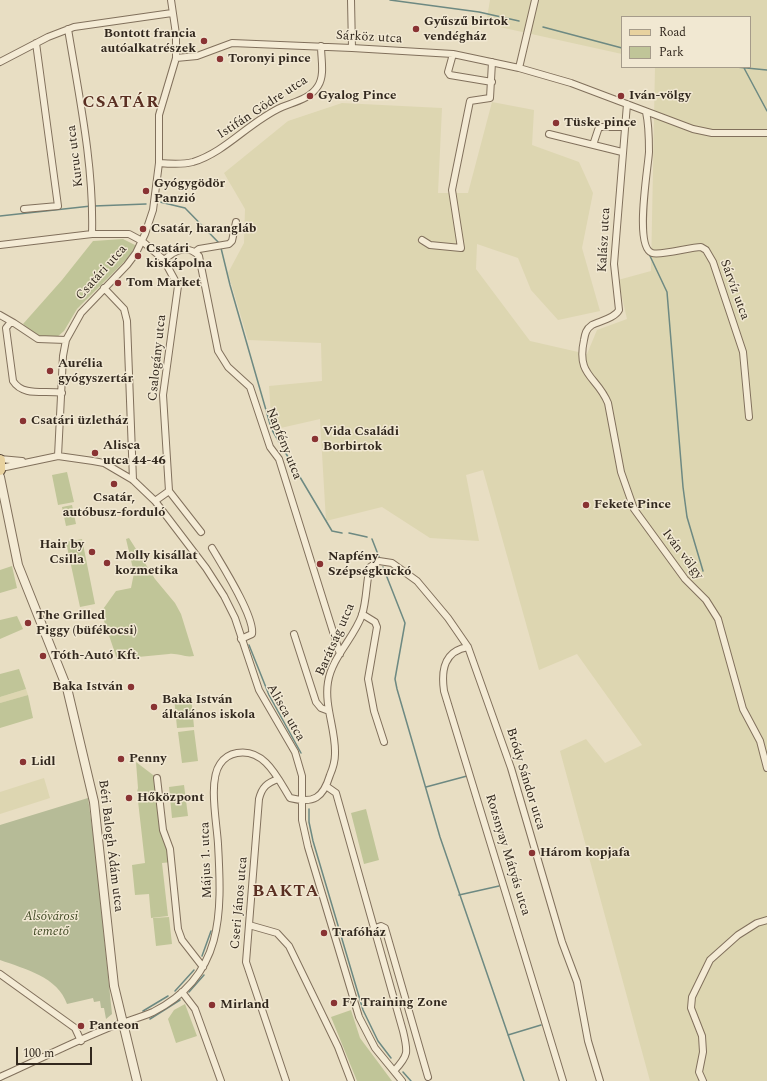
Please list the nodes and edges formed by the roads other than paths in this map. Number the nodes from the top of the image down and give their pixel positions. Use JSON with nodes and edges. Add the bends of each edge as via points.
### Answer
{"nodes":[{"id":1,"x":171,"y":0,"type":"edge"},
{"id":2,"x":351,"y":0,"type":"edge"},
{"id":3,"x":535,"y":0,"type":"edge"},
{"id":4,"x":172,"y":13,"type":"junction"},
{"id":5,"x":68,"y":29,"type":"junction"},
{"id":6,"x":36,"y":43,"type":"junction"},
{"id":7,"x":321,"y":46,"type":"junction"},
{"id":8,"x":352,"y":48,"type":"junction"},
{"id":9,"x":453,"y":54,"type":"junction"},
{"id":10,"x":176,"y":58,"type":"junction"},
{"id":11,"x":0,"y":62,"type":"edge"},
{"id":12,"x":492,"y":62,"type":"junction"},
{"id":13,"x":519,"y":68,"type":"junction"},
{"id":14,"x":492,"y":82,"type":"junction"},
{"id":15,"x":626,"y":104,"type":"junction"},
{"id":16,"x":646,"y":112,"type":"junction"},
{"id":17,"x":624,"y":127,"type":"junction"},
{"id":18,"x":767,"y":133,"type":"edge"},
{"id":19,"x":549,"y":134,"type":"dead end"},
{"id":20,"x":593,"y":146,"type":"junction"},
{"id":21,"x":622,"y":152,"type":"junction"},
{"id":22,"x":159,"y":164,"type":"junction"},
{"id":23,"x":24,"y":210,"type":"dead end"},
{"id":24,"x":236,"y":222,"type":"dead end"},
{"id":25,"x":92,"y":234,"type":"junction"},
{"id":26,"x":142,"y":240,"type":"junction"},
{"id":27,"x":422,"y":240,"type":"dead end"},
{"id":28,"x":0,"y":245,"type":"edge"},
{"id":29,"x":195,"y":252,"type":"junction"},
{"id":30,"x":164,"y":260,"type":"junction"},
{"id":31,"x":104,"y":288,"type":"junction"},
{"id":32,"x":0,"y":315,"type":"edge"},
{"id":33,"x":14,"y":322,"type":"junction"},
{"id":34,"x":66,"y":340,"type":"junction"},
{"id":35,"x":581,"y":356,"type":"joint"},
{"id":36,"x":62,"y":393,"type":"junction"},
{"id":37,"x":749,"y":417,"type":"dead end"},
{"id":38,"x":58,"y":456,"type":"junction"},
{"id":39,"x":0,"y":467,"type":"edge"},
{"id":40,"x":133,"y":480,"type":"junction"},
{"id":41,"x":0,"y":491,"type":"edge"},
{"id":42,"x":169,"y":491,"type":"junction"},
{"id":43,"x":155,"y":502,"type":"junction"},
{"id":44,"x":6,"y":503,"type":"junction"},
{"id":45,"x":201,"y":532,"type":"dead end"},
{"id":46,"x":212,"y":548,"type":"dead end"},
{"id":47,"x":387,"y":562,"type":"joint"},
{"id":48,"x":362,"y":614,"type":"junction"},
{"id":49,"x":294,"y":634,"type":"dead end"},
{"id":50,"x":241,"y":638,"type":"junction"},
{"id":51,"x":468,"y":647,"type":"junction"},
{"id":52,"x":340,"y":654,"type":"junction"},
{"id":53,"x":329,"y":711,"type":"junction"},
{"id":54,"x":384,"y":742,"type":"dead end"},
{"id":55,"x":767,"y":768,"type":"edge"},
{"id":56,"x":157,"y":778,"type":"dead end"},
{"id":57,"x":278,"y":779,"type":"junction"},
{"id":58,"x":326,"y":786,"type":"junction"},
{"id":59,"x":303,"y":802,"type":"junction"},
{"id":60,"x":767,"y":920,"type":"edge"},
{"id":61,"x":249,"y":925,"type":"junction"},
{"id":62,"x":373,"y":929,"type":"junction"},
{"id":63,"x":203,"y":967,"type":"junction"},
{"id":64,"x":0,"y":974,"type":"edge"},
{"id":65,"x":182,"y":992,"type":"junction"},
{"id":66,"x":122,"y":1024,"type":"junction"},
{"id":67,"x":81,"y":1041,"type":"junction"},
{"id":68,"x":394,"y":1071,"type":"junction"},
{"id":69,"x":3,"y":1075,"type":"edge"},
{"id":70,"x":428,"y":1076,"type":"dead end"},
{"id":71,"x":8,"y":1081,"type":"edge"},
{"id":72,"x":137,"y":1081,"type":"edge"},
{"id":73,"x":221,"y":1081,"type":"edge"},
{"id":74,"x":286,"y":1081,"type":"edge"},
{"id":75,"x":350,"y":1081,"type":"edge"},
{"id":76,"x":402,"y":1081,"type":"edge"},
{"id":77,"x":563,"y":1081,"type":"edge"},
{"id":78,"x":600,"y":1081,"type":"edge"},
{"id":79,"x":703,"y":1081,"type":"edge"}],
"edges":[{"from":1,"to":4,"type":"street"},
{"from":2,"to":8,"type":"street"},
{"from":3,"to":13,"type":"street"},
{"from":4,"to":5,"type":"street"},
{"from":4,"to":10,"type":"street"},
{"from":5,"to":6,"type":"street"},
{"from":5,"to":25,"type":"street","name":"Kuruc utca","via":[[92,202]]},
{"from":6,"to":11,"type":"street"},
{"from":6,"to":23,"type":"street","via":[[58,206]]},
{"from":7,"to":8,"type":"street","name":"Sárköz utca"},
{"from":7,"to":10,"type":"street","name":"Sárköz utca","via":[[232,44],[197,56]]},
{"from":7,"to":22,"type":"street","name":"Istifán Gödre utca","via":[[322,74],[318,86],[311,93],[266,116],[223,147],[202,158],[183,164]]},
{"from":8,"to":9,"type":"street","name":"Sárköz utca"},
{"from":9,"to":12,"type":"street","name":"Sárköz utca"},
{"from":9,"to":14,"type":"street","via":[[448,72],[450,75]]},
{"from":10,"to":22,"type":"street","name":"Csatári utca","via":[[159,115]]},
{"from":12,"to":13,"type":"street","name":"Sárköz utca"},
{"from":12,"to":14,"type":"street"},
{"from":13,"to":15,"type":"street","name":"Sárköz utca","via":[[571,83]]},
{"from":14,"to":27,"type":"street","via":[[490,98],[470,101],[456,170],[452,197],[461,248],[430,246]]},
{"from":15,"to":16,"type":"street","name":"Sárköz utca"},
{"from":15,"to":17,"type":"street","name":"Kalász utca"},
{"from":16,"to":18,"type":"street","name":"Sárköz utca","via":[[675,124],[712,133]]},
{"from":16,"to":37,"type":"street","name":"Sárvíz utca","via":[[649,124],[649,152],[643,214],[645,246],[657,254],[701,247],[710,256],[743,352]]},
{"from":17,"to":20,"type":"street","via":[[599,127]]},
{"from":17,"to":21,"type":"street","name":"Kalász utca"},
{"from":19,"to":20,"type":"street"},
{"from":20,"to":21,"type":"street"},
{"from":21,"to":35,"type":"street","name":"Kalász utca","via":[[614,264],[619,310],[615,315],[589,327],[585,332]]},
{"from":22,"to":26,"type":"street","name":"Csatári utca","via":[[153,210]]},
{"from":24,"to":29,"type":"street","via":[[229,244],[198,249]]},
{"from":25,"to":26,"type":"street","via":[[129,234]]},
{"from":25,"to":28,"type":"street"},
{"from":26,"to":30,"type":"street","name":"Csalogány utca"},
{"from":26,"to":31,"type":"street","name":"Csatári utca","via":[[127,265]]},
{"from":29,"to":30,"type":"street","via":[[186,248],[178,250]]},
{"from":29,"to":52,"type":"street","name":"Napfény utca","via":[[202,265],[218,351],[228,367],[250,387],[270,447],[279,458]]},
{"from":30,"to":42,"type":"street","name":"Csalogány utca","via":[[178,286],[163,395]]},
{"from":31,"to":34,"type":"street","name":"Csatári utca","via":[[81,313]]},
{"from":31,"to":40,"type":"street","via":[[124,309],[127,321]]},
{"from":32,"to":33,"type":"street"},
{"from":33,"to":34,"type":"street","via":[[38,339]]},
{"from":33,"to":36,"type":"street","via":[[7,326],[6,333],[13,381],[17,387],[23,391]]},
{"from":34,"to":36,"type":"street","name":"Csatári utca"},
{"from":35,"to":55,"type":"street","name":"Iván völgy","via":[[585,370],[608,403],[621,472],[634,509],[685,579],[706,600],[718,618],[743,709],[760,741]]},
{"from":36,"to":38,"type":"street","name":"Csatári utca"},
{"from":38,"to":39,"type":"street","name":"Alisca utca"},
{"from":38,"to":40,"type":"street","name":"Alisca utca","via":[[104,463]]},
{"from":39,"to":44,"type":"street","name":"Béri Balogh Ádám utca"},
{"from":40,"to":43,"type":"street","name":"Alisca utca"},
{"from":41,"to":44,"type":"street","name":"Béri Balogh Ádám utca"},
{"from":42,"to":43,"type":"street"},
{"from":42,"to":45,"type":"street"},
{"from":43,"to":50,"type":"street","name":"Alisca utca","via":[[206,568],[224,596]]},
{"from":44,"to":66,"type":"street","name":"Béri Balogh Ádám utca","via":[[18,565],[65,681],[88,772],[94,802],[114,986]]},
{"from":46,"to":50,"type":"street","via":[[248,612],[252,634]]},
{"from":47,"to":48,"type":"street","name":"Barátság utca","via":[[379,561],[370,567]]},
{"from":47,"to":51,"type":"street","name":"Bródy Sándor utca","via":[[417,581]]},
{"from":48,"to":52,"type":"street","name":"Barátság utca"},
{"from":48,"to":54,"type":"street","via":[[376,622],[377,627],[368,679],[374,711]]},
{"from":49,"to":53,"type":"street","via":[[316,702],[321,708]]},
{"from":50,"to":59,"type":"street","name":"Alisca utca","via":[[259,690],[296,756],[302,776]]},
{"from":51,"to":77,"type":"street","name":"Rozsnyay Mátyás utca","via":[[459,648],[446,663],[443,671],[444,691]]},
{"from":51,"to":78,"type":"street","name":"Bródy Sándor utca","via":[[511,768],[576,982],[588,1041]]},
{"from":52,"to":53,"type":"street","name":"Barátság utca","via":[[328,682]]},
{"from":53,"to":58,"type":"street","name":"Barátság utca","via":[[335,754]]},
{"from":56,"to":63,"type":"street","via":[[163,830],[170,849],[178,930],[182,940]]},
{"from":57,"to":59,"type":"street","name":"Május 1. utca","via":[[290,798]]},
{"from":57,"to":61,"type":"street","name":"Cseri János utca","via":[[267,783],[261,790],[259,799]]},
{"from":57,"to":63,"type":"street","name":"Május 1. utca","via":[[266,763],[248,751],[226,757],[216,772],[214,787],[219,920],[213,945]]},
{"from":58,"to":59,"type":"street","via":[[320,796]]},
{"from":58,"to":62,"type":"street","via":[[336,793]]},
{"from":59,"to":68,"type":"street","name":"Alisca utca","via":[[302,820],[308,847],[359,1017],[375,1048]]},
{"from":60,"to":79,"type":"street","via":[[738,935],[710,960],[692,997],[691,1008],[702,1036],[703,1052],[699,1072]]},
{"from":61,"to":74,"type":"street","name":"Cseri János utca","via":[[246,962]]},
{"from":61,"to":75,"type":"street","via":[[277,933],[289,946],[338,1048]]},
{"from":62,"to":68,"type":"street","via":[[407,1049],[403,1061]]},
{"from":62,"to":70,"type":"street","via":[[381,926],[385,928]]},
{"from":63,"to":65,"type":"street","name":"Május 1. utca"},
{"from":64,"to":67,"type":"street","via":[[75,1028]]},
{"from":65,"to":66,"type":"street","name":"Május 1. utca","via":[[153,1012]]},
{"from":65,"to":73,"type":"street","via":[[195,1009]]},
{"from":66,"to":67,"type":"street","name":"Május 1. utca"},
{"from":66,"to":72,"type":"street","name":"Béri Balogh Ádám utca"},
{"from":67,"to":69,"type":"street","name":"Május 1. utca"},
{"from":68,"to":76,"type":"street","name":"Alisca utca"},
{"from":69,"to":71,"type":"street"}]}
